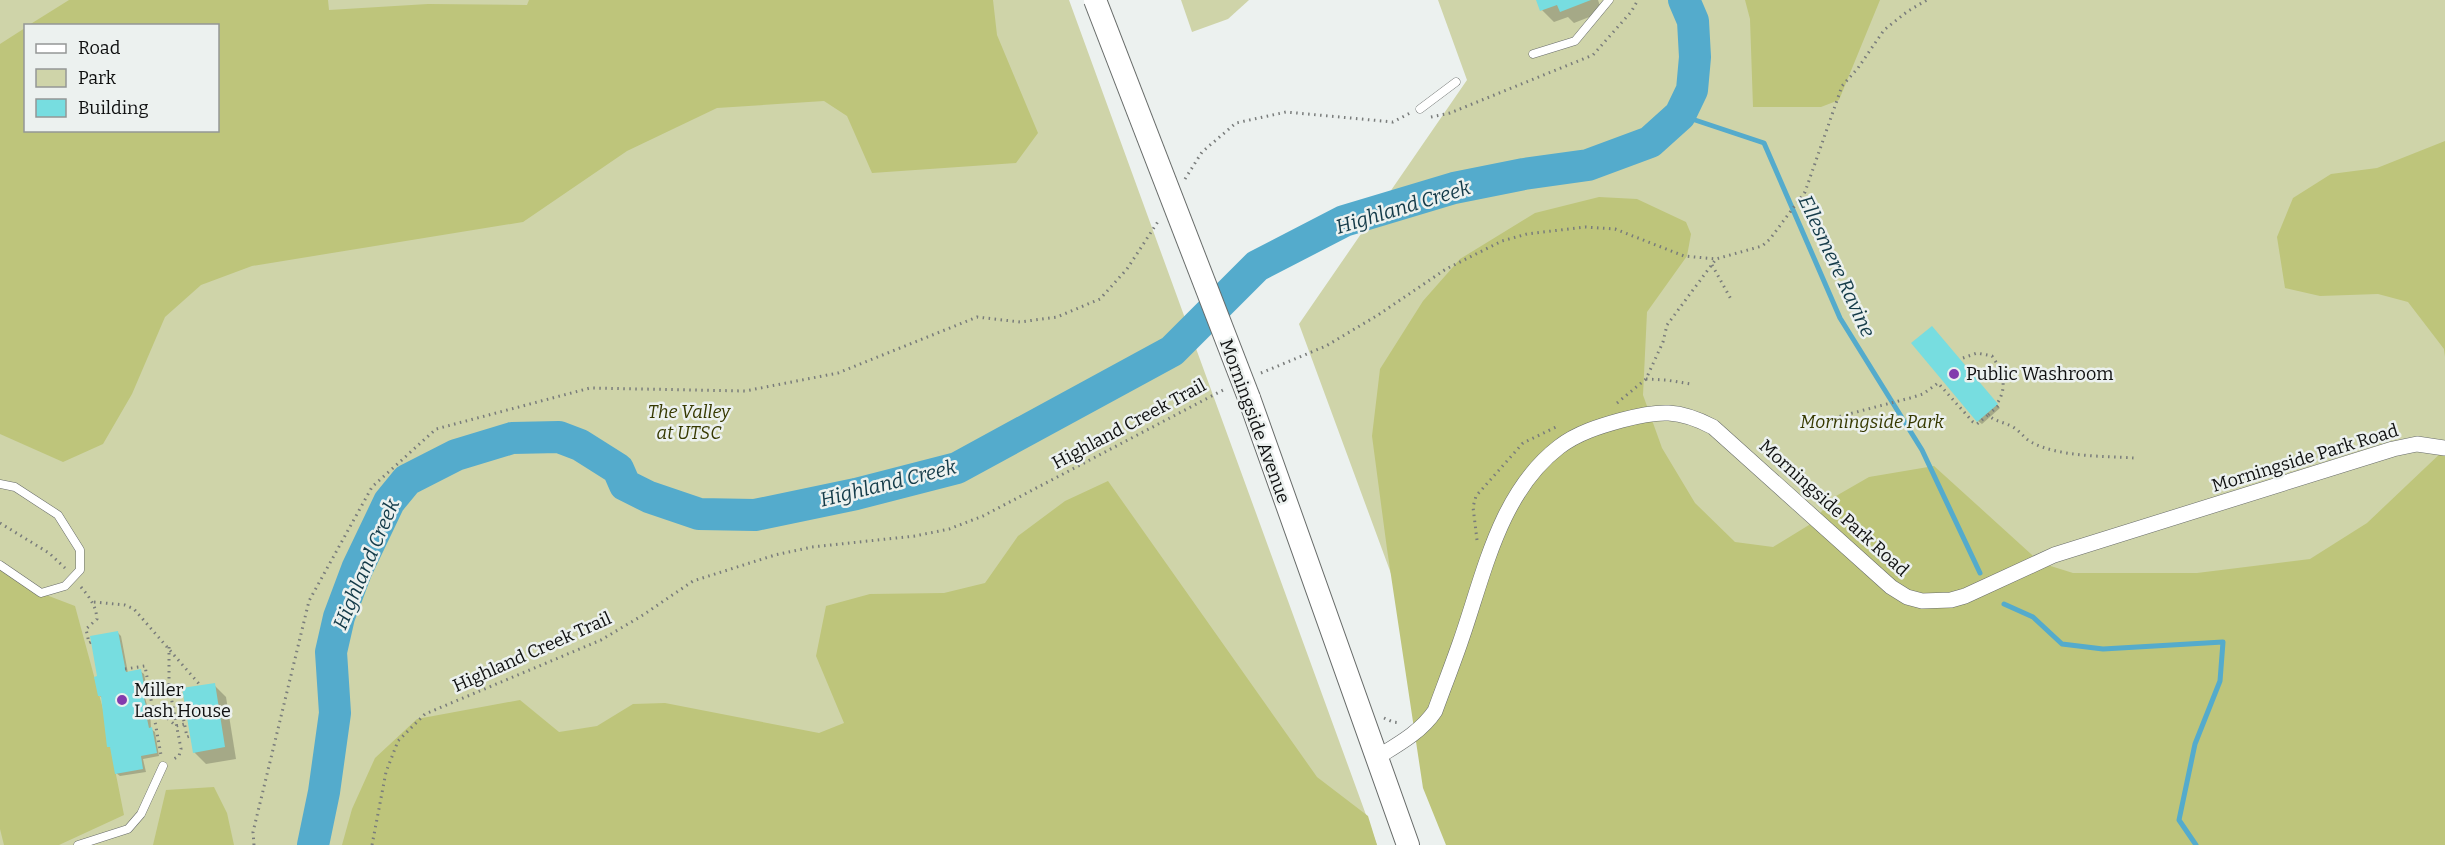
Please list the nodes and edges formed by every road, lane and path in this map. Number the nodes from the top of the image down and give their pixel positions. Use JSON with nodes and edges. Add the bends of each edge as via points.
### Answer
{"nodes":[{"id":1,"x":1095,"y":0,"type":"edge"},
{"id":2,"x":1609,"y":0,"type":"edge"},
{"id":3,"x":1638,"y":0,"type":"edge"},
{"id":4,"x":1927,"y":0,"type":"edge"},
{"id":5,"x":1533,"y":54,"type":"dead end"},
{"id":6,"x":1456,"y":82,"type":"dead end"},
{"id":7,"x":1420,"y":109,"type":"joint"},
{"id":8,"x":1406,"y":115,"type":"junction"},
{"id":9,"x":1412,"y":118,"type":"dead end"},
{"id":10,"x":1428,"y":118,"type":"dead end"},
{"id":11,"x":1183,"y":181,"type":"dead end"},
{"id":12,"x":1165,"y":211,"type":"dead end"},
{"id":13,"x":1712,"y":265,"type":"dead end"},
{"id":14,"x":1732,"y":302,"type":"dead end"},
{"id":15,"x":1963,"y":358,"type":"dead end"},
{"id":16,"x":1261,"y":373,"type":"dead end"},
{"id":17,"x":1647,"y":379,"type":"dead end"},
{"id":18,"x":1691,"y":384,"type":"dead end"},
{"id":19,"x":1229,"y":387,"type":"dead end"},
{"id":20,"x":1988,"y":415,"type":"junction"},
{"id":21,"x":1799,"y":427,"type":"dead end"},
{"id":22,"x":2445,"y":448,"type":"edge"},
{"id":23,"x":2134,"y":458,"type":"dead end"},
{"id":24,"x":0,"y":484,"type":"edge"},
{"id":25,"x":0,"y":523,"type":"edge"},
{"id":26,"x":0,"y":565,"type":"edge"},
{"id":27,"x":73,"y":577,"type":"junction"},
{"id":28,"x":93,"y":602,"type":"junction"},
{"id":29,"x":91,"y":642,"type":"dead end"},
{"id":30,"x":169,"y":647,"type":"junction"},
{"id":31,"x":125,"y":669,"type":"dead end"},
{"id":32,"x":169,"y":686,"type":"junction"},
{"id":33,"x":200,"y":686,"type":"dead end"},
{"id":34,"x":148,"y":689,"type":"junction"},
{"id":35,"x":185,"y":710,"type":"dead end"},
{"id":36,"x":151,"y":711,"type":"junction"},
{"id":37,"x":185,"y":724,"type":"junction"},
{"id":38,"x":176,"y":726,"type":"junction"},
{"id":39,"x":190,"y":736,"type":"dead end"},
{"id":40,"x":1376,"y":758,"type":"junction"},
{"id":41,"x":163,"y":765,"type":"junction"},
{"id":42,"x":78,"y":845,"type":"edge"},
{"id":43,"x":254,"y":845,"type":"edge"},
{"id":44,"x":372,"y":845,"type":"edge"},
{"id":45,"x":1408,"y":845,"type":"edge"}],
"edges":[{"from":1,"to":40,"type":"main road","name":"Morningside Avenue","bridge":true,"via":[[1248,399]]},
{"from":2,"to":5,"type":"lane","via":[[1575,41]]},
{"from":3,"to":10,"type":"path","via":[[1593,55],[1450,113]]},
{"from":4,"to":16,"type":"path","via":[[1884,30],[1842,86],[1805,192],[1770,239],[1755,249],[1716,259],[1684,256],[1616,230],[1585,227],[1527,234],[1502,241],[1446,269],[1326,346]]},
{"from":6,"to":7,"type":"lane"},
{"from":7,"to":8,"type":"path"},
{"from":8,"to":9,"type":"path"},
{"from":8,"to":11,"type":"path","via":[[1393,122],[1286,112],[1236,123],[1202,152]]},
{"from":12,"to":43,"type":"path","via":[[1127,269],[1100,299],[1057,317],[1020,322],[976,317],[838,373],[745,390],[590,388],[436,429],[372,487],[309,601],[256,821]]},
{"from":13,"to":14,"type":"path"},
{"from":15,"to":20,"type":"path","via":[[1977,353],[1992,356],[1999,366],[2005,387],[1999,405]]},
{"from":17,"to":18,"type":"path"},
{"from":19,"to":44,"type":"path","name":"Highland Creek Trail","via":[[983,516],[915,536],[775,555],[693,581],[602,640],[425,714],[398,741],[386,772]]},
{"from":20,"to":21,"type":"path","via":[[1973,423],[1938,383],[1923,394]]},
{"from":20,"to":23,"type":"path","via":[[2039,446]]},
{"from":22,"to":40,"type":"street","name":"Morningside Park Road","via":[[2417,444],[2393,449],[2054,555],[1965,596],[1929,601],[1907,597],[1891,586],[1713,427],[1672,412],[1603,425],[1561,445],[1536,468],[1501,525],[1435,711],[1422,726]]},
{"from":24,"to":27,"type":"lane","via":[[15,487],[58,515],[80,550],[80,570]]},
{"from":25,"to":27,"type":"path","via":[[49,553]]},
{"from":26,"to":27,"type":"lane","via":[[41,593],[65,586]]},
{"from":27,"to":28,"type":"path"},
{"from":28,"to":29,"type":"path","via":[[97,619],[86,628]]},
{"from":28,"to":30,"type":"path","via":[[129,606]]},
{"from":30,"to":32,"type":"path"},
{"from":30,"to":33,"type":"path"},
{"from":31,"to":34,"type":"path","via":[[144,666]]},
{"from":32,"to":34,"type":"path"},
{"from":32,"to":38,"type":"path"},
{"from":34,"to":36,"type":"path"},
{"from":35,"to":37,"type":"path"},
{"from":36,"to":38,"type":"path","via":[[171,719]]},
{"from":36,"to":41,"type":"path"},
{"from":37,"to":38,"type":"path"},
{"from":37,"to":39,"type":"path","via":[[187,737]]},
{"from":38,"to":41,"type":"path","via":[[180,754]]},
{"from":40,"to":45,"type":"main road","name":"Morningside Avenue"},
{"from":41,"to":42,"type":"lane","via":[[141,814],[128,829]]}]}
